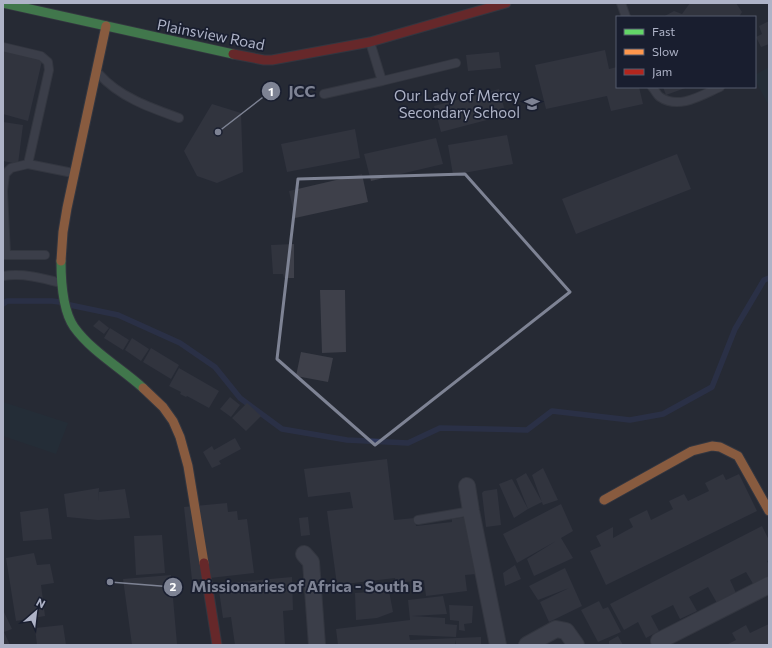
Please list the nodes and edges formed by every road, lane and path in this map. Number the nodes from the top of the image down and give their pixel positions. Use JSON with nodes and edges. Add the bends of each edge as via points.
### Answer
{"nodes":[{"id":1,"x":3,"y":3,"type":"edge"},
{"id":2,"x":506,"y":3,"type":"edge"},
{"id":3,"x":621,"y":3,"type":"edge"},
{"id":4,"x":626,"y":16,"type":"edge"},
{"id":5,"x":106,"y":26,"type":"junction"},
{"id":6,"x":370,"y":42,"type":"junction"},
{"id":7,"x":3,"y":47,"type":"edge"},
{"id":8,"x":456,"y":63,"type":"dead end"},
{"id":9,"x":96,"y":70,"type":"junction"},
{"id":10,"x":382,"y":81,"type":"junction"},
{"id":11,"x":653,"y":88,"type":"edge"},
{"id":12,"x":718,"y":88,"type":"edge"},
{"id":13,"x":324,"y":94,"type":"dead end"},
{"id":14,"x":179,"y":118,"type":"dead end"},
{"id":15,"x":28,"y":164,"type":"junction"},
{"id":16,"x":74,"y":173,"type":"junction"},
{"id":17,"x":4,"y":255,"type":"edge"},
{"id":18,"x":46,"y":255,"type":"dead end"},
{"id":19,"x":3,"y":276,"type":"edge"},
{"id":20,"x":62,"y":284,"type":"junction"},
{"id":21,"x":467,"y":486,"type":"dead end"},
{"id":22,"x":604,"y":500,"type":"dead end"},
{"id":23,"x":471,"y":511,"type":"junction"},
{"id":24,"x":769,"y":511,"type":"edge"},
{"id":25,"x":418,"y":520,"type":"dead end"},
{"id":26,"x":304,"y":554,"type":"dead end"},
{"id":27,"x":769,"y":585,"type":"edge"},
{"id":28,"x":659,"y":641,"type":"dead end"},
{"id":29,"x":217,"y":645,"type":"edge"},
{"id":30,"x":317,"y":645,"type":"edge"},
{"id":31,"x":498,"y":645,"type":"edge"},
{"id":32,"x":527,"y":645,"type":"edge"},
{"id":33,"x":576,"y":645,"type":"edge"}],
"edges":[{"from":1,"to":5,"type":"street","name":"Plainsview Road"},
{"from":2,"to":6,"type":"street","name":"Plainsview Road"},
{"from":3,"to":4,"type":"lane"},
{"from":5,"to":6,"type":"street","name":"Plainsview Road","via":[[264,60]]},
{"from":5,"to":9,"type":"street"},
{"from":6,"to":10,"type":"lane"},
{"from":7,"to":15,"type":"lane","via":[[41,56],[48,62],[50,70]]},
{"from":8,"to":10,"type":"lane"},
{"from":9,"to":14,"type":"lane","via":[[106,82],[143,105]]},
{"from":9,"to":16,"type":"street"},
{"from":10,"to":13,"type":"lane"},
{"from":11,"to":12,"type":"lane","via":[[660,97],[673,103],[690,101]]},
{"from":15,"to":16,"type":"lane"},
{"from":15,"to":17,"type":"lane","via":[[11,168],[5,174]]},
{"from":16,"to":20,"type":"street","via":[[63,236]]},
{"from":17,"to":18,"type":"lane"},
{"from":19,"to":20,"type":"lane","via":[[33,276]]},
{"from":20,"to":29,"type":"street","via":[[67,311],[73,326],[90,344],[157,401],[173,421],[188,466]]},
{"from":21,"to":23,"type":"street"},
{"from":22,"to":24,"type":"street","via":[[692,452],[712,446],[738,456]]},
{"from":23,"to":25,"type":"lane"},
{"from":23,"to":31,"type":"street"},
{"from":26,"to":30,"type":"street","via":[[311,562]]},
{"from":27,"to":28,"type":"street"},
{"from":32,"to":33,"type":"street","via":[[559,629],[566,631]]}]}
